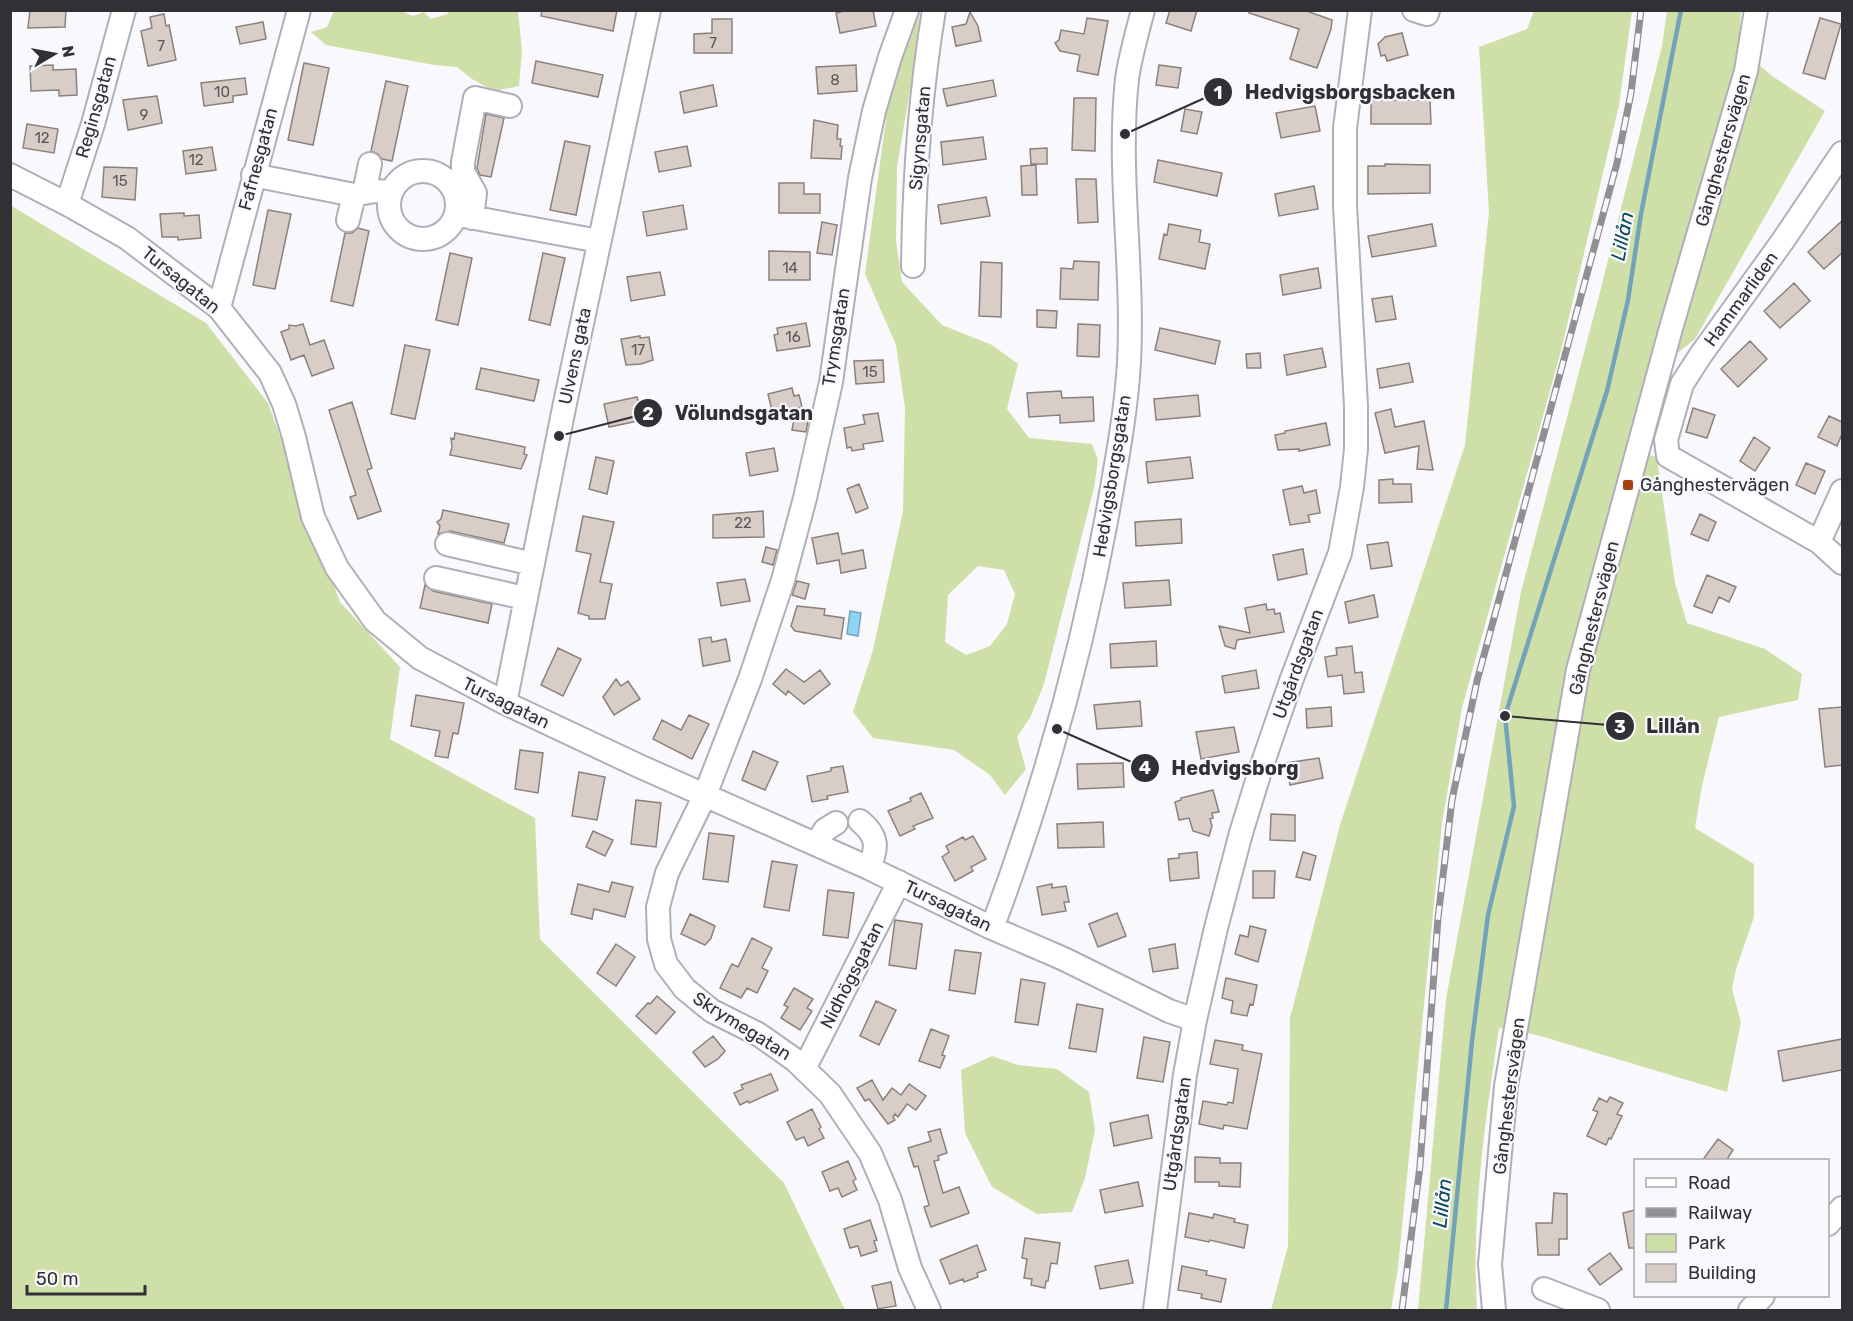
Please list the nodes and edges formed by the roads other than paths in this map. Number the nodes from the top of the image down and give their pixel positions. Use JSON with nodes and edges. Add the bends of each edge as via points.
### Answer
{"nodes":[{"id":1,"x":124,"y":10,"type":"edge"},
{"id":2,"x":299,"y":10,"type":"edge"},
{"id":3,"x":649,"y":10,"type":"edge"},
{"id":4,"x":907,"y":10,"type":"edge"},
{"id":5,"x":934,"y":10,"type":"edge"},
{"id":6,"x":1143,"y":10,"type":"edge"},
{"id":7,"x":1360,"y":10,"type":"edge"},
{"id":8,"x":1414,"y":10,"type":"edge"},
{"id":9,"x":1428,"y":10,"type":"edge"},
{"id":10,"x":1756,"y":10,"type":"edge"},
{"id":11,"x":510,"y":106,"type":"dead end"},
{"id":12,"x":1842,"y":153,"type":"edge"},
{"id":13,"x":370,"y":164,"type":"dead end"},
{"id":14,"x":10,"y":175,"type":"edge"},
{"id":15,"x":254,"y":175,"type":"junction"},
{"id":16,"x":391,"y":192,"type":"junction"},
{"id":17,"x":359,"y":194,"type":"junction"},
{"id":18,"x":67,"y":204,"type":"junction"},
{"id":19,"x":464,"y":216,"type":"junction"},
{"id":20,"x":348,"y":220,"type":"dead end"},
{"id":21,"x":599,"y":241,"type":"junction"},
{"id":22,"x":913,"y":266,"type":"dead end"},
{"id":23,"x":219,"y":308,"type":"junction"},
{"id":24,"x":1842,"y":491,"type":"edge"},
{"id":25,"x":1819,"y":542,"type":"junction"},
{"id":26,"x":447,"y":544,"type":"dead end"},
{"id":27,"x":1842,"y":563,"type":"edge"},
{"id":28,"x":532,"y":564,"type":"junction"},
{"id":29,"x":436,"y":578,"type":"dead end"},
{"id":30,"x":525,"y":598,"type":"junction"},
{"id":31,"x":505,"y":703,"type":"junction"},
{"id":32,"x":705,"y":795,"type":"junction"},
{"id":33,"x":860,"y":821,"type":"dead end"},
{"id":34,"x":836,"y":823,"type":"dead end"},
{"id":35,"x":816,"y":844,"type":"junction"},
{"id":36,"x":869,"y":868,"type":"junction"},
{"id":37,"x":899,"y":882,"type":"junction"},
{"id":38,"x":992,"y":928,"type":"junction"},
{"id":39,"x":1195,"y":1020,"type":"junction"},
{"id":40,"x":804,"y":1069,"type":"junction"},
{"id":41,"x":1842,"y":1208,"type":"edge"},
{"id":42,"x":1829,"y":1222,"type":"edge"},
{"id":43,"x":1544,"y":1288,"type":"dead end"},
{"id":44,"x":1762,"y":1297,"type":"edge"},
{"id":45,"x":929,"y":1311,"type":"edge"},
{"id":46,"x":1155,"y":1311,"type":"edge"},
{"id":47,"x":1494,"y":1311,"type":"edge"},
{"id":48,"x":1598,"y":1311,"type":"edge"},
{"id":49,"x":1750,"y":1311,"type":"edge"}],
"edges":[{"from":1,"to":18,"type":"street","name":"Reginsgatan"},
{"from":2,"to":15,"type":"street","name":"Fafnesgatan"},
{"from":3,"to":21,"type":"street","name":"Ulvens gata"},
{"from":4,"to":32,"type":"street","name":"Trymsgatan","via":[[874,111],[860,178],[831,382],[805,498],[750,679]]},
{"from":5,"to":22,"type":"street","name":"Sigynsgatan","via":[[917,157]]},
{"from":6,"to":38,"type":"street","name":"Hedvigsborgsgatan","via":[[1127,78],[1131,316],[1121,441],[1074,670],[1035,807]]},
{"from":7,"to":39,"type":"street","name":"Utgårdsgatan","via":[[1345,128],[1345,205],[1356,406],[1352,487],[1340,553],[1291,681],[1241,832]]},
{"from":8,"to":9,"type":"street","via":[[1427,14]]},
{"from":10,"to":47,"type":"street","name":"Gånghestersvägen","via":[[1746,71],[1578,670],[1506,1086],[1490,1264]]},
{"from":11,"to":19,"type":"street","via":[[475,98],[463,162],[475,193]]},
{"from":12,"to":25,"type":"street","name":"Hammarliden","via":[[1682,384],[1666,440],[1668,456]]},
{"from":13,"to":17,"type":"street"},
{"from":14,"to":18,"type":"street","name":"Tursagatan"},
{"from":15,"to":17,"type":"street"},
{"from":15,"to":23,"type":"street","name":"Fafnesgatan"},
{"from":16,"to":17,"type":"street"},
{"from":16,"to":19,"type":"street","via":[[402,177],[413,172],[439,174],[455,191]]},
{"from":16,"to":19,"type":"street","via":[[391,216],[397,226],[405,234],[420,239],[442,233]]},
{"from":17,"to":20,"type":"street"},
{"from":18,"to":23,"type":"street","name":"Tursagatan","via":[[127,238]]},
{"from":19,"to":21,"type":"street"},
{"from":21,"to":28,"type":"street","name":"Ulvens gata"},
{"from":23,"to":31,"type":"street","name":"Tursagatan","via":[[270,373],[294,437],[313,517],[337,568],[375,621],[420,658]]},
{"from":24,"to":25,"type":"street"},
{"from":25,"to":27,"type":"street"},
{"from":26,"to":28,"type":"street"},
{"from":28,"to":30,"type":"street","name":"Ulvens gata"},
{"from":29,"to":30,"type":"street"},
{"from":30,"to":31,"type":"street","name":"Ulvens gata"},
{"from":31,"to":32,"type":"street","name":"Tursagatan"},
{"from":32,"to":35,"type":"street","name":"Tursagatan"},
{"from":32,"to":40,"type":"street","name":"Skrymegatan","via":[[667,873],[658,907],[658,939],[666,964],[685,990],[712,1011],[758,1034]]},
{"from":33,"to":36,"type":"street","via":[[869,828],[874,840],[876,852]]},
{"from":34,"to":35,"type":"street","via":[[825,830]]},
{"from":35,"to":36,"type":"street","name":"Tursagatan"},
{"from":36,"to":37,"type":"street","name":"Tursagatan"},
{"from":37,"to":38,"type":"street","name":"Tursagatan"},
{"from":37,"to":40,"type":"street","name":"Nidhögsgatan"},
{"from":38,"to":39,"type":"street","name":"Tursagatan"},
{"from":39,"to":46,"type":"street","name":"Utgårdsgatan"},
{"from":40,"to":45,"type":"street","name":"Skrymegatan","via":[[830,1094],[870,1153]]},
{"from":41,"to":42,"type":"street"},
{"from":43,"to":48,"type":"street"},
{"from":44,"to":49,"type":"street"}]}
